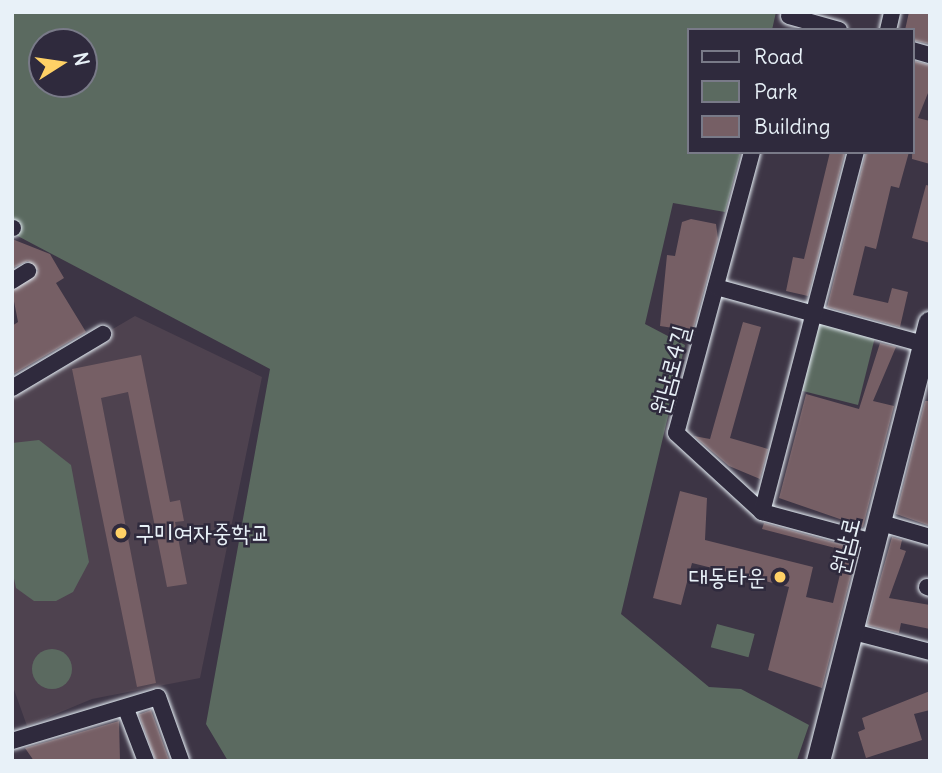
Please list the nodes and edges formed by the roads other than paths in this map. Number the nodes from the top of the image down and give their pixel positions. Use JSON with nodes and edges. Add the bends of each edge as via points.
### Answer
{"nodes":[{"id":1,"x":789,"y":19,"type":"edge"},
{"id":2,"x":830,"y":28,"type":"edge"},
{"id":3,"x":751,"y":154,"type":"edge"},
{"id":4,"x":855,"y":154,"type":"edge"},
{"id":5,"x":27,"y":271,"type":"dead end"},
{"id":6,"x":12,"y":281,"type":"edge"},
{"id":7,"x":716,"y":287,"type":"junction"},
{"id":8,"x":814,"y":314,"type":"junction"},
{"id":9,"x":103,"y":334,"type":"dead end"},
{"id":10,"x":928,"y":337,"type":"edge"},
{"id":11,"x":12,"y":388,"type":"edge"},
{"id":12,"x":762,"y":512,"type":"junction"},
{"id":13,"x":875,"y":532,"type":"junction"},
{"id":14,"x":930,"y":537,"type":"edge"},
{"id":15,"x":850,"y":631,"type":"junction"},
{"id":16,"x":930,"y":652,"type":"edge"},
{"id":17,"x":125,"y":709,"type":"junction"},
{"id":18,"x":12,"y":741,"type":"edge"},
{"id":19,"x":146,"y":761,"type":"edge"},
{"id":20,"x":181,"y":761,"type":"edge"},
{"id":21,"x":818,"y":761,"type":"edge"}],
"edges":[{"from":1,"to":2,"type":"street"},
{"from":3,"to":7,"type":"street","name":"원남로4길"},
{"from":4,"to":8,"type":"street"},
{"from":5,"to":6,"type":"street"},
{"from":7,"to":8,"type":"street"},
{"from":7,"to":12,"type":"street","name":"원남로4길","via":[[676,433]]},
{"from":8,"to":10,"type":"street","name":"원남로"},
{"from":8,"to":12,"type":"street"},
{"from":9,"to":11,"type":"street"},
{"from":10,"to":13,"type":"street","name":"원남로"},
{"from":12,"to":13,"type":"street","name":"원남로4길"},
{"from":13,"to":14,"type":"street","name":"원남로4길"},
{"from":13,"to":15,"type":"street","name":"원남로"},
{"from":15,"to":16,"type":"street"},
{"from":15,"to":21,"type":"street","name":"원남로"},
{"from":17,"to":18,"type":"street"},
{"from":17,"to":19,"type":"street"},
{"from":17,"to":20,"type":"street","via":[[158,697]]}]}
